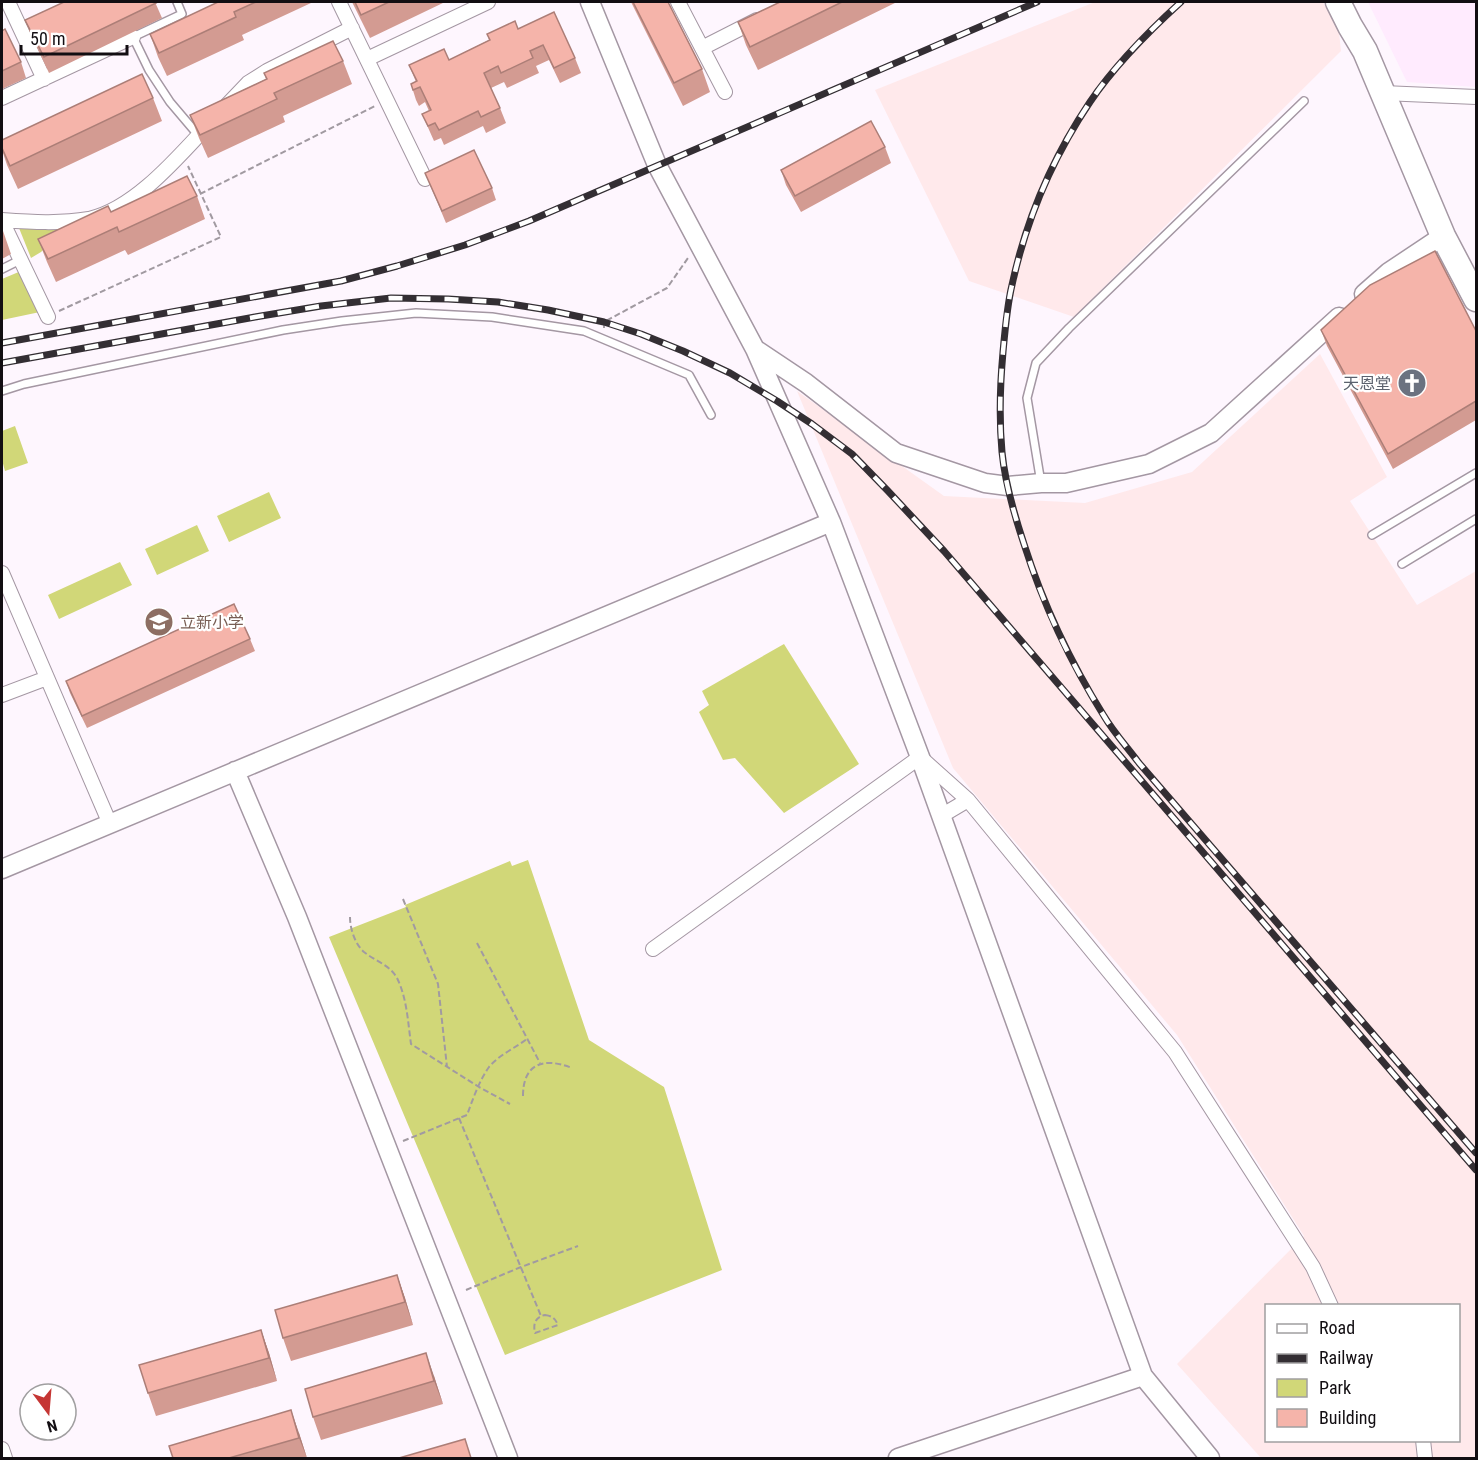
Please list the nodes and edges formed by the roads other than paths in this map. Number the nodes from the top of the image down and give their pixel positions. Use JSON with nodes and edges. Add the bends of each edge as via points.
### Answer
{"nodes":[{"id":1,"x":8,"y":2,"type":"edge"},
{"id":2,"x":177,"y":2,"type":"edge"},
{"id":3,"x":339,"y":2,"type":"edge"},
{"id":4,"x":488,"y":2,"type":"edge"},
{"id":5,"x":593,"y":2,"type":"edge"},
{"id":6,"x":678,"y":2,"type":"edge"},
{"id":7,"x":1338,"y":2,"type":"edge"},
{"id":8,"x":774,"y":12,"type":"edge"},
{"id":9,"x":352,"y":28,"type":"junction"},
{"id":10,"x":133,"y":37,"type":"junction"},
{"id":11,"x":702,"y":48,"type":"junction"},
{"id":12,"x":367,"y":59,"type":"junction"},
{"id":13,"x":44,"y":79,"type":"junction"},
{"id":14,"x":725,"y":92,"type":"dead end"},
{"id":15,"x":1383,"y":93,"type":"junction"},
{"id":16,"x":1476,"y":97,"type":"edge"},
{"id":17,"x":2,"y":98,"type":"edge"},
{"id":18,"x":1304,"y":101,"type":"dead end"},
{"id":19,"x":198,"y":135,"type":"junction"},
{"id":20,"x":425,"y":179,"type":"edge"},
{"id":21,"x":2,"y":221,"type":"edge"},
{"id":22,"x":1443,"y":236,"type":"junction"},
{"id":23,"x":21,"y":260,"type":"junction"},
{"id":24,"x":2,"y":269,"type":"edge"},
{"id":25,"x":1476,"y":299,"type":"edge"},
{"id":26,"x":48,"y":316,"type":"road end"},
{"id":27,"x":755,"y":349,"type":"junction"},
{"id":28,"x":2,"y":391,"type":"edge"},
{"id":29,"x":711,"y":415,"type":"dead end"},
{"id":30,"x":1476,"y":473,"type":"edge"},
{"id":31,"x":1041,"y":483,"type":"junction"},
{"id":32,"x":1476,"y":519,"type":"edge"},
{"id":33,"x":831,"y":522,"type":"junction"},
{"id":34,"x":1372,"y":535,"type":"dead end"},
{"id":35,"x":1402,"y":564,"type":"dead end"},
{"id":36,"x":2,"y":573,"type":"edge"},
{"id":37,"x":47,"y":678,"type":"junction"},
{"id":38,"x":2,"y":695,"type":"edge"},
{"id":39,"x":920,"y":757,"type":"junction"},
{"id":40,"x":235,"y":771,"type":"junction"},
{"id":41,"x":968,"y":800,"type":"junction"},
{"id":42,"x":941,"y":816,"type":"junction"},
{"id":43,"x":110,"y":824,"type":"junction"},
{"id":44,"x":2,"y":869,"type":"edge"},
{"id":45,"x":653,"y":950,"type":"dead end"},
{"id":46,"x":1331,"y":1304,"type":"edge"},
{"id":47,"x":1143,"y":1376,"type":"junction"},
{"id":48,"x":1423,"y":1442,"type":"edge"},
{"id":49,"x":2,"y":1449,"type":"edge"},
{"id":50,"x":5,"y":1458,"type":"edge"},
{"id":51,"x":508,"y":1458,"type":"edge"},
{"id":52,"x":898,"y":1458,"type":"edge"},
{"id":53,"x":1210,"y":1458,"type":"edge"},
{"id":54,"x":1425,"y":1458,"type":"edge"}],
"edges":[{"from":1,"to":13,"type":"street"},
{"from":2,"to":10,"type":"lane","via":[[183,15]]},
{"from":3,"to":9,"type":"street"},
{"from":4,"to":12,"type":"street"},
{"from":5,"to":27,"type":"street","via":[[657,165]]},
{"from":6,"to":11,"type":"street"},
{"from":7,"to":15,"type":"highway"},
{"from":8,"to":11,"type":"street"},
{"from":9,"to":12,"type":"street"},
{"from":9,"to":19,"type":"street","via":[[248,83]]},
{"from":10,"to":13,"type":"street"},
{"from":10,"to":19,"type":"lane","via":[[148,70]]},
{"from":11,"to":14,"type":"street"},
{"from":12,"to":20,"type":"street"},
{"from":13,"to":17,"type":"street"},
{"from":15,"to":16,"type":"street"},
{"from":15,"to":22,"type":"highway"},
{"from":18,"to":31,"type":"lane","via":[[1036,363],[1027,398]]},
{"from":19,"to":21,"type":"street","via":[[139,194],[114,209],[91,218],[58,223]]},
{"from":21,"to":23,"type":"street"},
{"from":22,"to":25,"type":"highway"},
{"from":22,"to":31,"type":"street","via":[[1389,272],[1212,433],[1149,464],[1066,483]]},
{"from":23,"to":24,"type":"lane"},
{"from":23,"to":26,"type":"street"},
{"from":27,"to":31,"type":"street","via":[[896,453],[985,483]]},
{"from":27,"to":33,"type":"street"},
{"from":28,"to":29,"type":"lane","via":[[283,330],[416,313],[492,317],[584,331],[689,375]]},
{"from":30,"to":34,"type":"lane"},
{"from":32,"to":35,"type":"lane"},
{"from":33,"to":39,"type":"street"},
{"from":33,"to":40,"type":"street"},
{"from":36,"to":37,"type":"street"},
{"from":37,"to":38,"type":"street"},
{"from":37,"to":43,"type":"street"},
{"from":39,"to":41,"type":"street"},
{"from":39,"to":42,"type":"street"},
{"from":39,"to":45,"type":"street"},
{"from":40,"to":43,"type":"street"},
{"from":40,"to":51,"type":"street","via":[[297,917]]},
{"from":41,"to":42,"type":"street"},
{"from":41,"to":46,"type":"street","via":[[1175,1052],[1313,1268]]},
{"from":42,"to":47,"type":"street"},
{"from":43,"to":44,"type":"street"},
{"from":47,"to":52,"type":"street"},
{"from":47,"to":53,"type":"street"},
{"from":48,"to":54,"type":"street"},
{"from":49,"to":50,"type":"street"}]}
